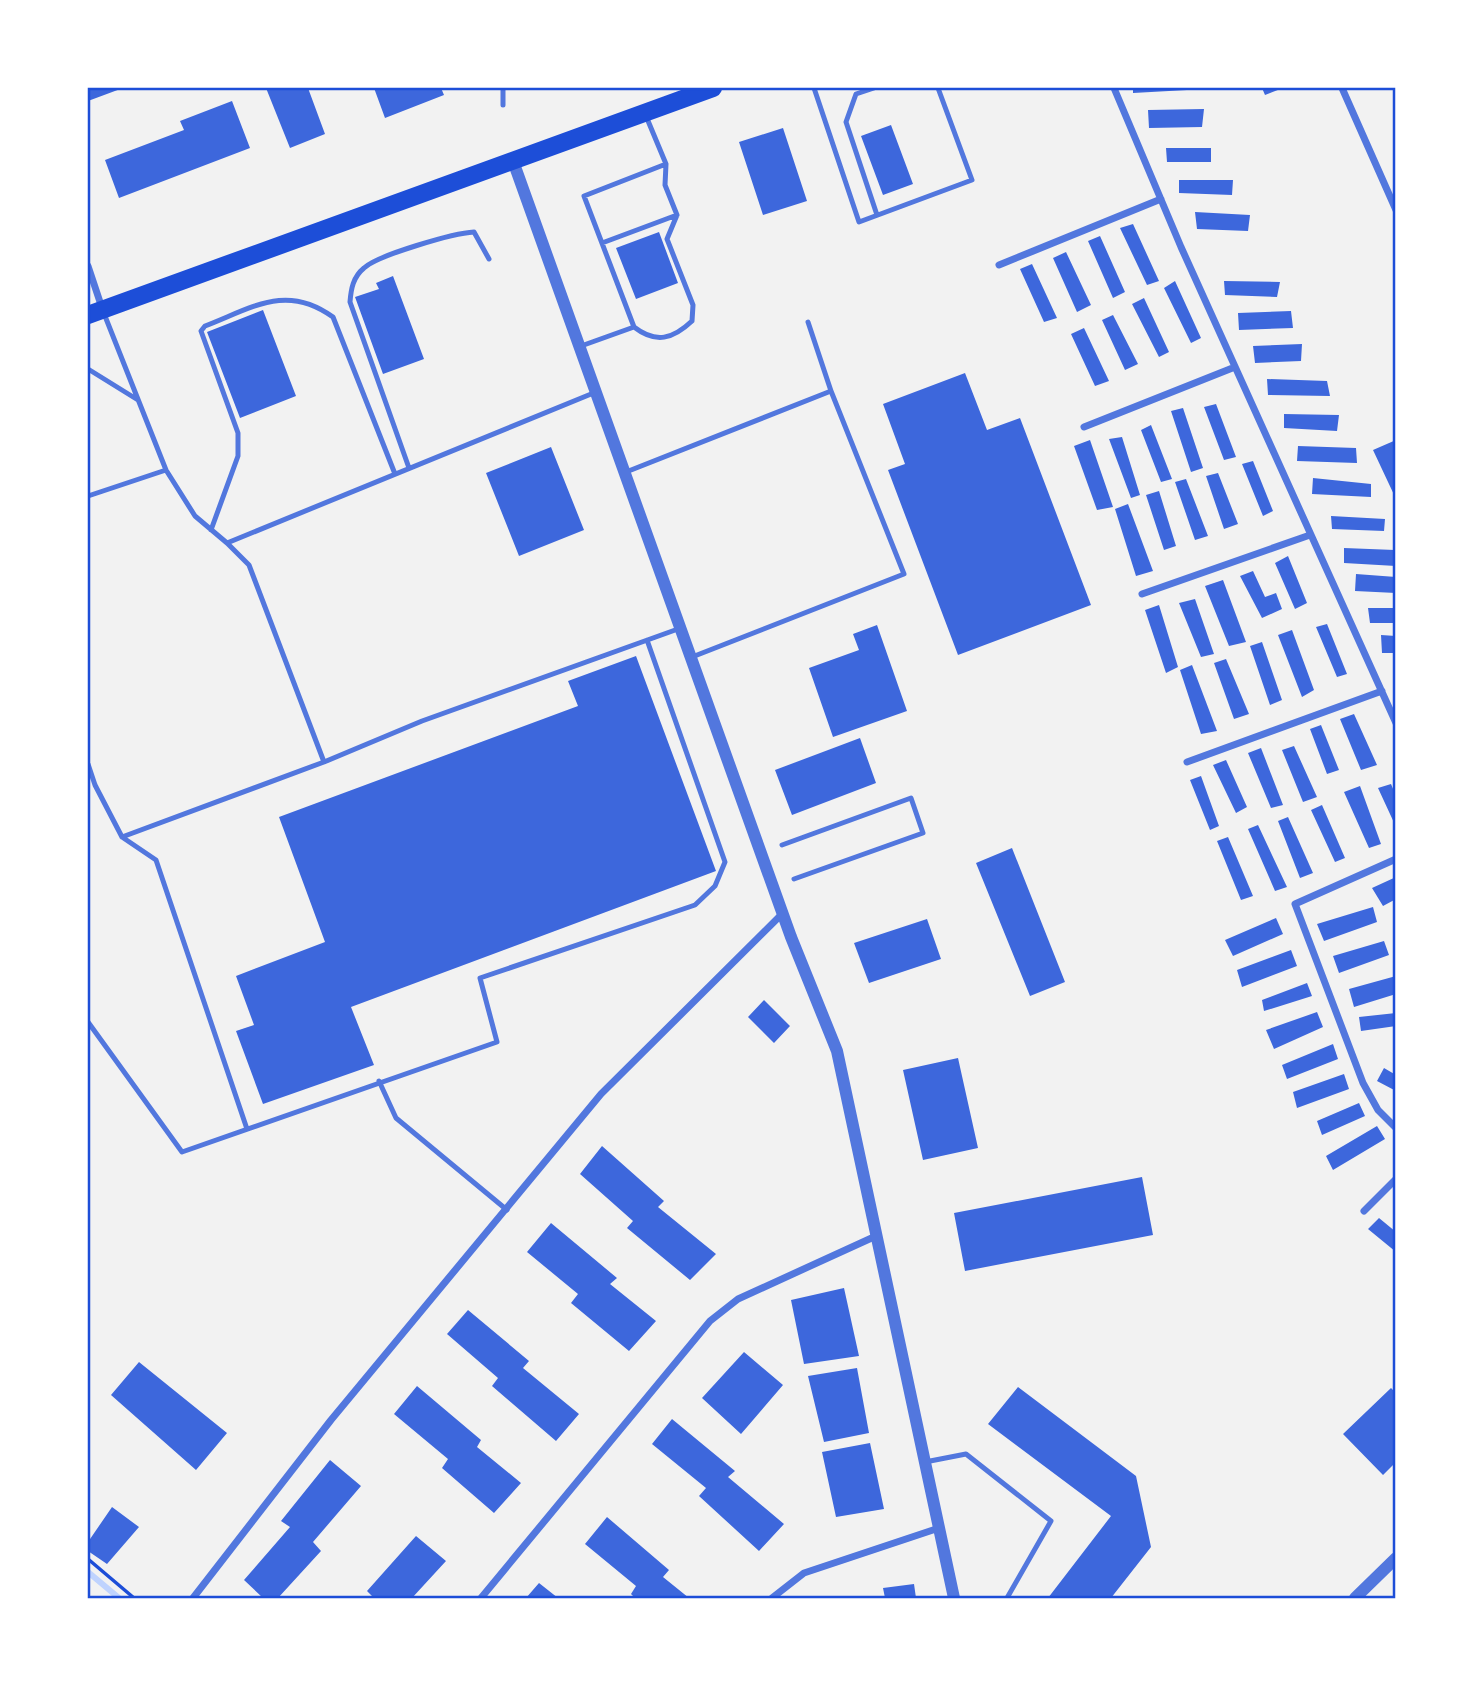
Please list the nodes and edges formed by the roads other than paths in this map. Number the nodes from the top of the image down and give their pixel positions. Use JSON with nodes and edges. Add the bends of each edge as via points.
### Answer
{"nodes":[{"id":1,"x":503,"y":88,"type":"edge"},
{"id":2,"x":814,"y":88,"type":"edge"},
{"id":3,"x":874,"y":88,"type":"edge"},
{"id":4,"x":938,"y":88,"type":"edge"},
{"id":5,"x":1114,"y":88,"type":"edge"},
{"id":6,"x":1342,"y":88,"type":"edge"},
{"id":7,"x":708,"y":90,"type":"edge"},
{"id":8,"x":503,"y":105,"type":"dead end"},
{"id":9,"x":645,"y":113,"type":"junction"},
{"id":10,"x":513,"y":161,"type":"junction"},
{"id":11,"x":666,"y":164,"type":"junction"},
{"id":12,"x":1161,"y":199,"type":"junction"},
{"id":13,"x":1395,"y":210,"type":"edge"},
{"id":14,"x":677,"y":215,"type":"junction"},
{"id":15,"x":877,"y":215,"type":"junction"},
{"id":16,"x":602,"y":243,"type":"junction"},
{"id":17,"x":489,"y":259,"type":"dead end"},
{"id":18,"x":999,"y":265,"type":"dead end"},
{"id":19,"x":88,"y":266,"type":"edge"},
{"id":20,"x":95,"y":312,"type":"edge"},
{"id":21,"x":808,"y":322,"type":"dead end"},
{"id":22,"x":634,"y":327,"type":"junction"},
{"id":23,"x":580,"y":346,"type":"junction"},
{"id":24,"x":1235,"y":367,"type":"junction"},
{"id":25,"x":88,"y":369,"type":"edge"},
{"id":26,"x":831,"y":391,"type":"junction"},
{"id":27,"x":596,"y":392,"type":"junction"},
{"id":28,"x":139,"y":400,"type":"junction"},
{"id":29,"x":1084,"y":427,"type":"dead end"},
{"id":30,"x":409,"y":468,"type":"junction"},
{"id":31,"x":166,"y":470,"type":"junction"},
{"id":32,"x":624,"y":473,"type":"junction"},
{"id":33,"x":395,"y":474,"type":"junction"},
{"id":34,"x":88,"y":496,"type":"edge"},
{"id":35,"x":211,"y":530,"type":"junction"},
{"id":36,"x":1310,"y":535,"type":"junction"},
{"id":37,"x":227,"y":542,"type":"junction"},
{"id":38,"x":1142,"y":594,"type":"dead end"},
{"id":39,"x":681,"y":628,"type":"junction"},
{"id":40,"x":647,"y":640,"type":"junction"},
{"id":41,"x":692,"y":657,"type":"junction"},
{"id":42,"x":1382,"y":691,"type":"junction"},
{"id":43,"x":1395,"y":723,"type":"edge"},
{"id":44,"x":324,"y":761,"type":"junction"},
{"id":45,"x":1187,"y":762,"type":"dead end"},
{"id":46,"x":88,"y":764,"type":"edge"},
{"id":47,"x":122,"y":837,"type":"junction"},
{"id":48,"x":782,"y":845,"type":"dead end"},
{"id":49,"x":1395,"y":859,"type":"edge"},
{"id":50,"x":794,"y":878,"type":"dead end"},
{"id":51,"x":783,"y":913,"type":"junction"},
{"id":52,"x":88,"y":1022,"type":"edge"},
{"id":53,"x":379,"y":1081,"type":"junction"},
{"id":54,"x":1395,"y":1128,"type":"edge"},
{"id":55,"x":247,"y":1129,"type":"junction"},
{"id":56,"x":1395,"y":1179,"type":"edge"},
{"id":57,"x":507,"y":1210,"type":"junction"},
{"id":58,"x":1364,"y":1211,"type":"dead end"},
{"id":59,"x":876,"y":1236,"type":"junction"},
{"id":60,"x":925,"y":1462,"type":"junction"},
{"id":61,"x":939,"y":1528,"type":"junction"},
{"id":62,"x":1395,"y":1560,"type":"edge"},
{"id":63,"x":193,"y":1598,"type":"edge"},
{"id":64,"x":481,"y":1598,"type":"edge"},
{"id":65,"x":772,"y":1598,"type":"edge"},
{"id":66,"x":954,"y":1598,"type":"edge"},
{"id":67,"x":1007,"y":1598,"type":"edge"},
{"id":68,"x":1355,"y":1598,"type":"edge"}],
"edges":[{"from":1,"to":8,"type":"lane"},
{"from":2,"to":15,"type":"lane","via":[[859,222]]},
{"from":3,"to":15,"type":"lane","via":[[856,94],[846,122]]},
{"from":4,"to":15,"type":"lane","via":[[972,180]]},
{"from":5,"to":12,"type":"street"},
{"from":6,"to":13,"type":"street"},
{"from":7,"to":9,"type":"main road"},
{"from":9,"to":10,"type":"main road"},
{"from":9,"to":11,"type":"lane"},
{"from":10,"to":20,"type":"main road"},
{"from":10,"to":23,"type":"street"},
{"from":11,"to":14,"type":"lane","via":[[665,185]]},
{"from":11,"to":16,"type":"lane","via":[[584,196]]},
{"from":12,"to":18,"type":"street"},
{"from":12,"to":24,"type":"street"},
{"from":14,"to":16,"type":"lane"},
{"from":14,"to":22,"type":"lane","via":[[667,239],[693,305],[692,321],[664,339],[645,336]]},
{"from":16,"to":22,"type":"lane"},
{"from":17,"to":30,"type":"lane","via":[[474,232],[454,233],[365,266],[351,285],[350,302]]},
{"from":19,"to":20,"type":"street"},
{"from":20,"to":28,"type":"lane"},
{"from":21,"to":26,"type":"lane"},
{"from":22,"to":23,"type":"lane"},
{"from":23,"to":27,"type":"street"},
{"from":24,"to":29,"type":"street"},
{"from":24,"to":36,"type":"street"},
{"from":25,"to":28,"type":"lane"},
{"from":26,"to":32,"type":"lane"},
{"from":26,"to":41,"type":"lane","via":[[904,574]]},
{"from":27,"to":30,"type":"lane"},
{"from":27,"to":32,"type":"street"},
{"from":28,"to":31,"type":"lane"},
{"from":30,"to":33,"type":"lane"},
{"from":31,"to":34,"type":"lane"},
{"from":31,"to":35,"type":"lane","via":[[195,516]]},
{"from":32,"to":39,"type":"street"},
{"from":33,"to":35,"type":"lane","via":[[333,317],[300,299],[276,299],[201,331],[238,433],[238,456]]},
{"from":33,"to":37,"type":"lane"},
{"from":35,"to":37,"type":"lane"},
{"from":36,"to":38,"type":"street"},
{"from":36,"to":42,"type":"street"},
{"from":37,"to":44,"type":"lane","via":[[249,565]]},
{"from":39,"to":40,"type":"lane"},
{"from":39,"to":41,"type":"street"},
{"from":40,"to":44,"type":"lane"},
{"from":40,"to":53,"type":"lane","via":[[724,862],[715,886],[695,905],[480,978],[497,1042]]},
{"from":41,"to":51,"type":"street"},
{"from":42,"to":43,"type":"street"},
{"from":42,"to":45,"type":"street"},
{"from":44,"to":47,"type":"lane"},
{"from":46,"to":47,"type":"lane"},
{"from":47,"to":55,"type":"lane","via":[[156,860]]},
{"from":48,"to":50,"type":"lane","via":[[911,798],[923,833]]},
{"from":49,"to":54,"type":"street","via":[[1295,904],[1363,1083]]},
{"from":51,"to":57,"type":"street","via":[[601,1094]]},
{"from":51,"to":59,"type":"street","via":[[837,1051]]},
{"from":52,"to":55,"type":"lane","via":[[182,1152]]},
{"from":53,"to":55,"type":"lane"},
{"from":53,"to":57,"type":"lane","via":[[396,1118]]},
{"from":56,"to":58,"type":"street"},
{"from":57,"to":63,"type":"street","via":[[331,1420]]},
{"from":59,"to":60,"type":"street"},
{"from":59,"to":64,"type":"street","via":[[738,1299],[710,1321]]},
{"from":60,"to":61,"type":"street"},
{"from":60,"to":67,"type":"lane","via":[[966,1454],[1051,1521]]},
{"from":61,"to":65,"type":"street","via":[[804,1573]]},
{"from":61,"to":66,"type":"street"},
{"from":62,"to":68,"type":"street"}]}
